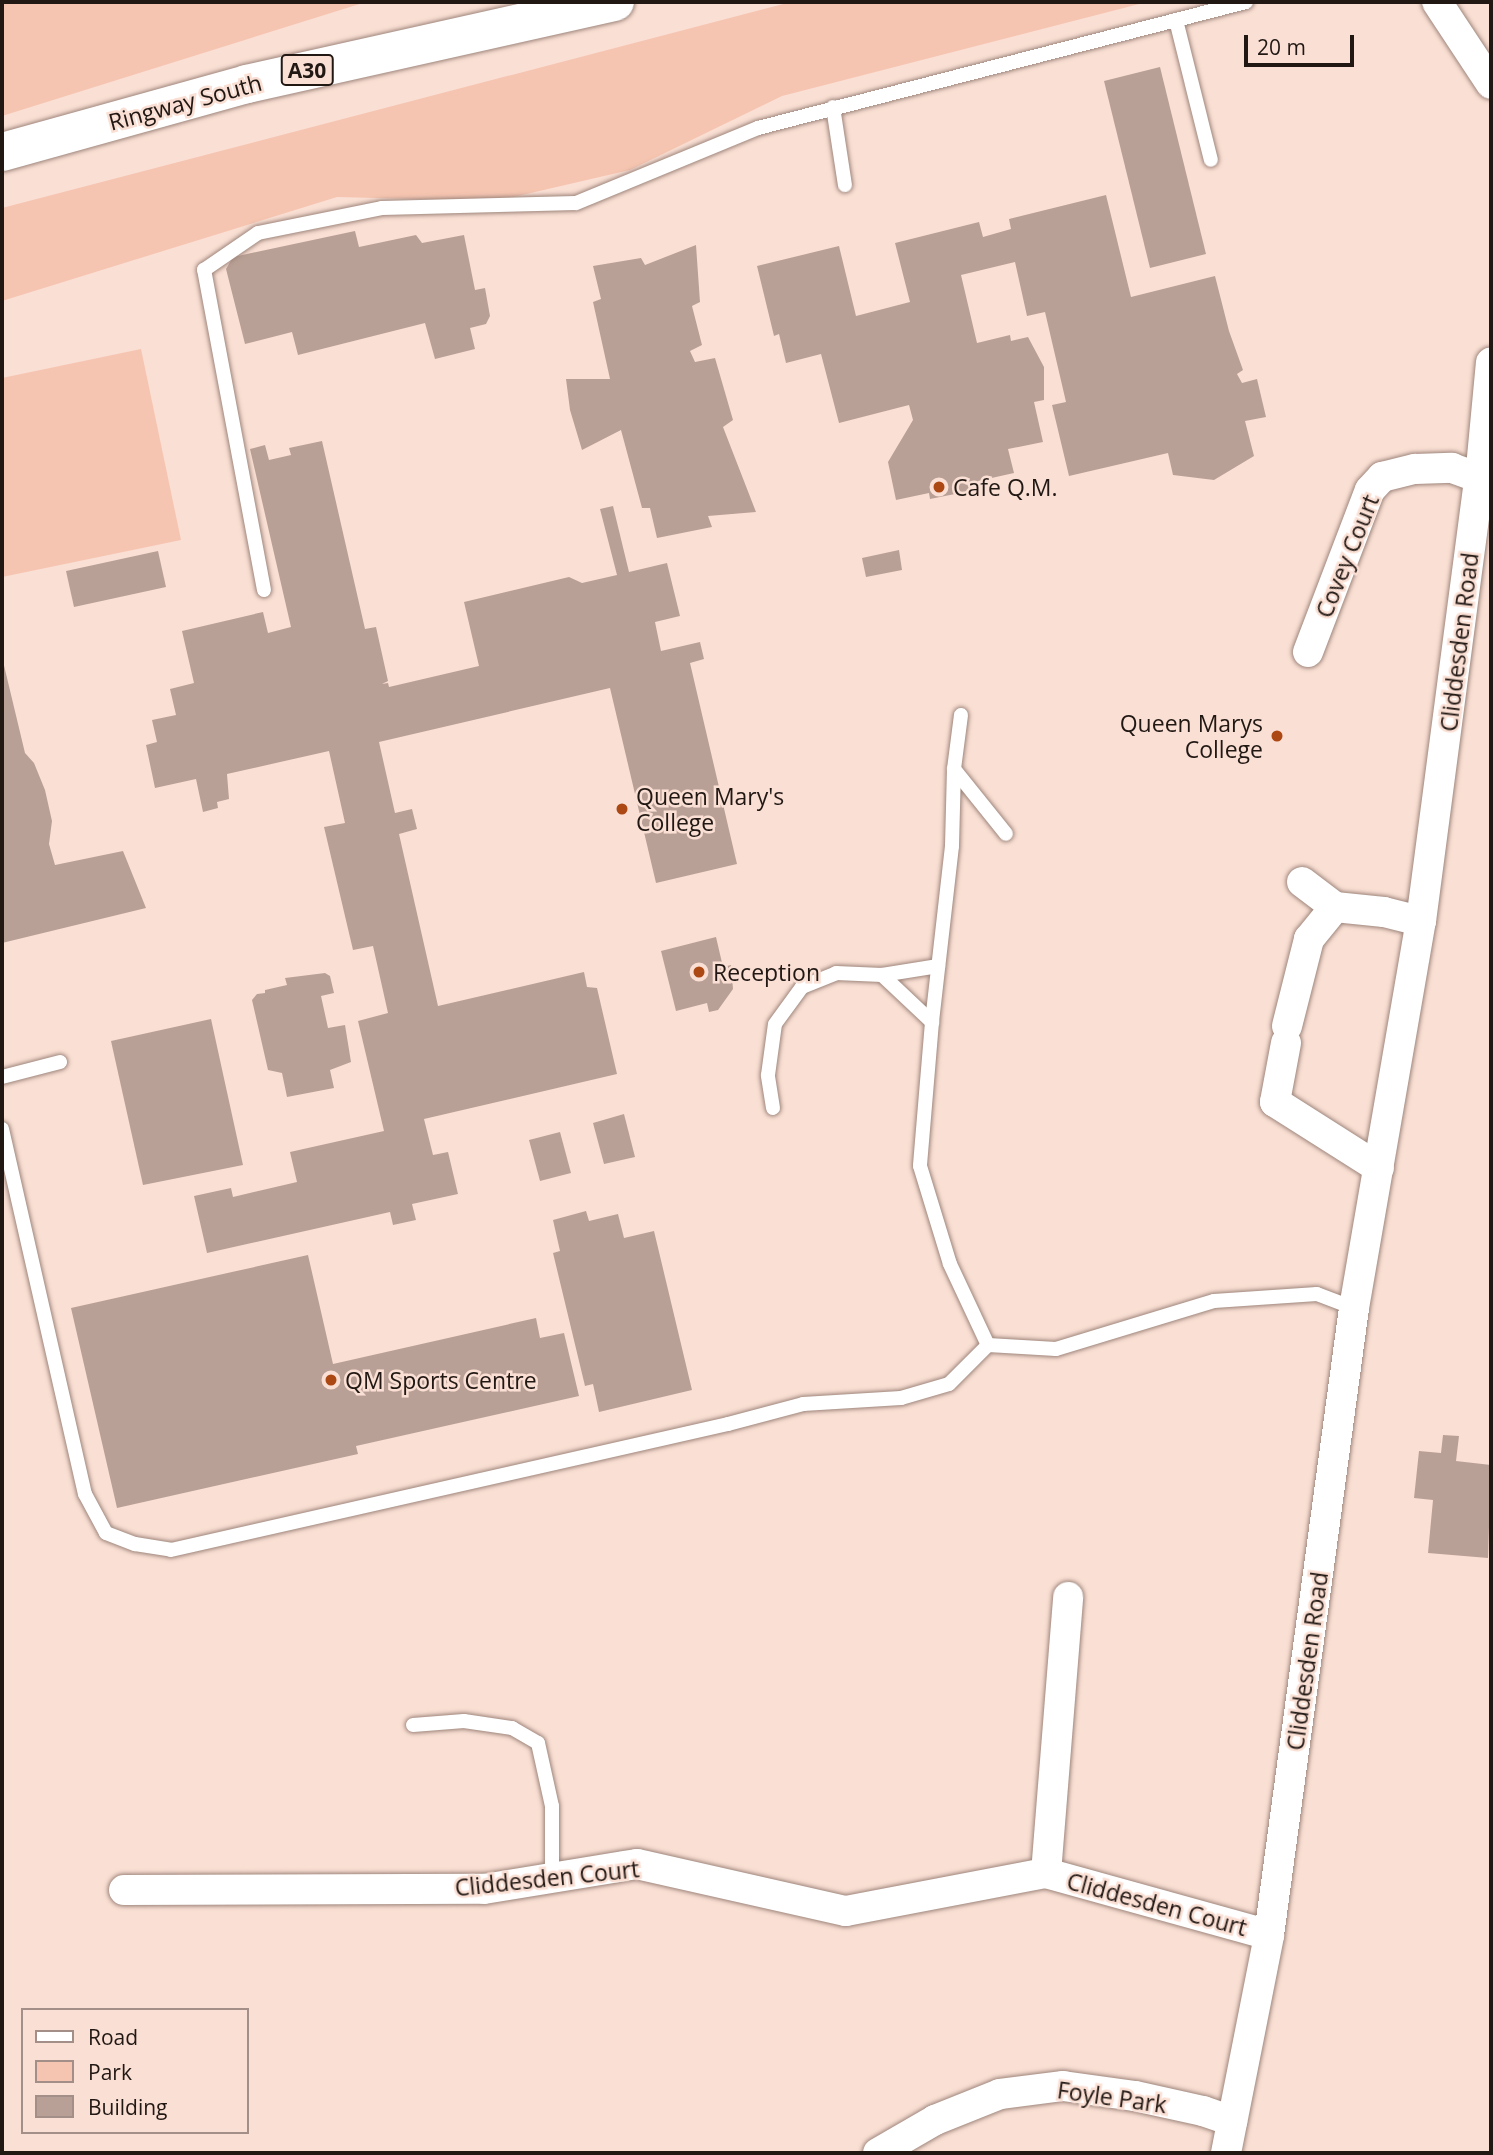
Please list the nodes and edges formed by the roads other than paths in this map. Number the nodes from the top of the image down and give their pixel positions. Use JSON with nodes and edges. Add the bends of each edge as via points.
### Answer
{"nodes":[{"id":1,"x":615,"y":2,"type":"edge"},
{"id":2,"x":1247,"y":2,"type":"edge"},
{"id":3,"x":1437,"y":2,"type":"edge"},
{"id":4,"x":1176,"y":20,"type":"junction"},
{"id":5,"x":1491,"y":84,"type":"edge"},
{"id":6,"x":833,"y":107,"type":"junction"},
{"id":7,"x":2,"y":152,"type":"edge"},
{"id":8,"x":1211,"y":160,"type":"dead end"},
{"id":9,"x":845,"y":185,"type":"dead end"},
{"id":10,"x":1491,"y":362,"type":"edge"},
{"id":11,"x":1480,"y":478,"type":"junction"},
{"id":12,"x":264,"y":590,"type":"dead end"},
{"id":13,"x":1308,"y":652,"type":"dead end"},
{"id":14,"x":961,"y":715,"type":"dead end"},
{"id":15,"x":954,"y":769,"type":"junction"},
{"id":16,"x":1006,"y":834,"type":"dead end"},
{"id":17,"x":1302,"y":883,"type":"dead end"},
{"id":18,"x":1335,"y":907,"type":"junction"},
{"id":19,"x":1421,"y":921,"type":"junction"},
{"id":20,"x":938,"y":966,"type":"junction"},
{"id":21,"x":882,"y":975,"type":"junction"},
{"id":22,"x":932,"y":1022,"type":"junction"},
{"id":23,"x":61,"y":1062,"type":"dead end"},
{"id":24,"x":2,"y":1077,"type":"edge"},
{"id":25,"x":774,"y":1108,"type":"dead end"},
{"id":26,"x":2,"y":1129,"type":"edge"},
{"id":27,"x":1379,"y":1168,"type":"junction"},
{"id":28,"x":1354,"y":1308,"type":"junction"},
{"id":29,"x":988,"y":1345,"type":"junction"},
{"id":30,"x":1068,"y":1597,"type":"dead end"},
{"id":31,"x":413,"y":1725,"type":"dead end"},
{"id":32,"x":1046,"y":1873,"type":"junction"},
{"id":33,"x":552,"y":1878,"type":"junction"},
{"id":34,"x":124,"y":1890,"type":"dead end"},
{"id":35,"x":1269,"y":1934,"type":"junction"},
{"id":36,"x":1232,"y":2121,"type":"junction"},
{"id":37,"x":878,"y":2153,"type":"edge"},
{"id":38,"x":1226,"y":2153,"type":"edge"}],
"edges":[{"from":1,"to":7,"type":"main road","name":"Ringway South","number":"A30","via":[[247,84]]},
{"from":2,"to":4,"type":"lane"},
{"from":3,"to":5,"type":"street"},
{"from":4,"to":6,"type":"lane"},
{"from":4,"to":8,"type":"lane"},
{"from":6,"to":9,"type":"lane"},
{"from":6,"to":12,"type":"lane","via":[[758,128],[576,203],[382,208],[258,233],[204,270]]},
{"from":10,"to":11,"type":"street","name":"Cliddesden Road"},
{"from":11,"to":13,"type":"street","name":"Covey Court","via":[[1452,468],[1415,469],[1382,477],[1370,491]]},
{"from":11,"to":19,"type":"street","name":"Cliddesden Road"},
{"from":14,"to":15,"type":"lane"},
{"from":15,"to":16,"type":"lane"},
{"from":15,"to":20,"type":"lane","via":[[953,846]]},
{"from":17,"to":18,"type":"street"},
{"from":18,"to":19,"type":"street"},
{"from":18,"to":27,"type":"street","via":[[1309,939],[1275,1102]]},
{"from":19,"to":27,"type":"street","name":"Cliddesden Road"},
{"from":20,"to":21,"type":"lane"},
{"from":20,"to":22,"type":"lane"},
{"from":21,"to":22,"type":"lane"},
{"from":21,"to":25,"type":"lane","via":[[836,973],[802,987],[775,1024],[768,1075]]},
{"from":22,"to":29,"type":"lane","via":[[920,1166],[950,1264]]},
{"from":23,"to":24,"type":"lane"},
{"from":26,"to":29,"type":"lane","via":[[85,1494],[106,1533],[135,1544],[171,1550],[803,1404],[901,1398],[949,1384]]},
{"from":27,"to":28,"type":"street","name":"Cliddesden Road"},
{"from":28,"to":29,"type":"lane","via":[[1317,1294],[1214,1301],[1056,1349]]},
{"from":28,"to":35,"type":"street","name":"Cliddesden Road"},
{"from":30,"to":32,"type":"street","name":"Cliddesden Court"},
{"from":31,"to":33,"type":"lane","via":[[464,1721],[512,1728],[538,1743],[552,1806]]},
{"from":32,"to":33,"type":"street","name":"Cliddesden Court","via":[[846,1911],[637,1864]]},
{"from":32,"to":35,"type":"street","name":"Cliddesden Court"},
{"from":33,"to":34,"type":"street","name":"Cliddesden Court","via":[[484,1889]]},
{"from":35,"to":36,"type":"street","name":"Cliddesden Road"},
{"from":36,"to":37,"type":"street","name":"Foyle Park","via":[[1135,2096],[1063,2086],[999,2094],[935,2120]]},
{"from":36,"to":38,"type":"street","name":"Cliddesden Road"}]}
